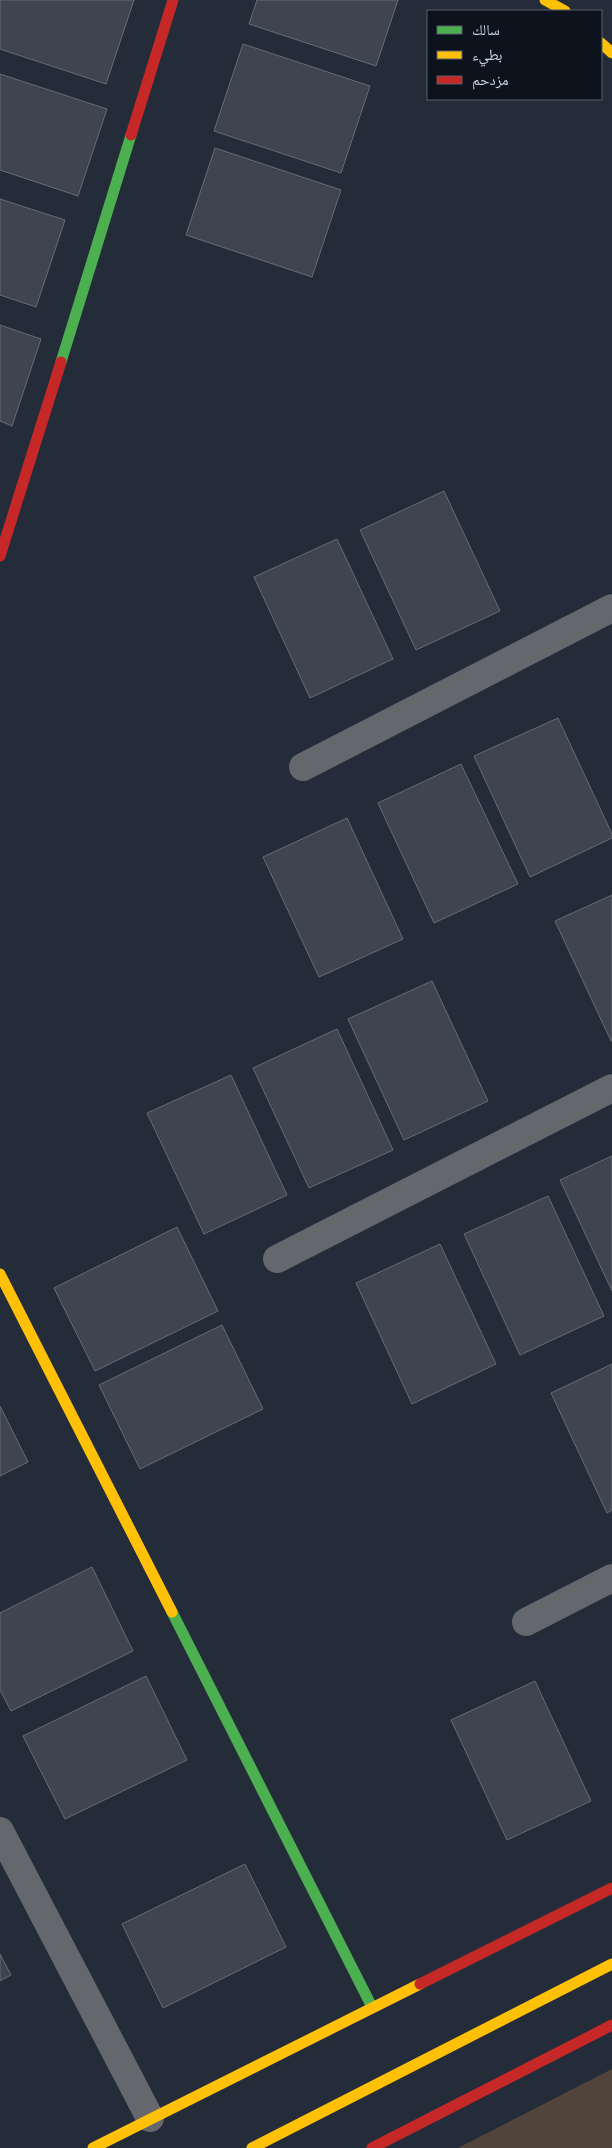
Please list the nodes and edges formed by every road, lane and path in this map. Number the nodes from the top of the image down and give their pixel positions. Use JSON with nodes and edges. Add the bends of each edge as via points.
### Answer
{"nodes":[{"id":1,"x":173,"y":0,"type":"edge"},
{"id":2,"x":545,"y":0,"type":"edge"},
{"id":3,"x":563,"y":10,"type":"edge"},
{"id":4,"x":602,"y":43,"type":"edge"},
{"id":5,"x":612,"y":54,"type":"edge"},
{"id":6,"x":0,"y":556,"type":"edge"},
{"id":7,"x":612,"y":608,"type":"edge"},
{"id":8,"x":303,"y":767,"type":"dead end"},
{"id":9,"x":612,"y":1088,"type":"edge"},
{"id":10,"x":277,"y":1259,"type":"dead end"},
{"id":11,"x":0,"y":1274,"type":"edge"},
{"id":12,"x":612,"y":1578,"type":"edge"},
{"id":13,"x":526,"y":1622,"type":"dead end"},
{"id":14,"x":0,"y":1830,"type":"edge"},
{"id":15,"x":612,"y":1888,"type":"edge"},
{"id":16,"x":612,"y":1964,"type":"edge"},
{"id":17,"x":372,"y":2008,"type":"junction"},
{"id":18,"x":612,"y":2025,"type":"edge"},
{"id":19,"x":150,"y":2118,"type":"junction"},
{"id":20,"x":93,"y":2148,"type":"edge"},
{"id":21,"x":252,"y":2148,"type":"edge"},
{"id":22,"x":372,"y":2148,"type":"edge"}],
"edges":[{"from":1,"to":6,"type":"street"},
{"from":2,"to":3,"type":"street"},
{"from":4,"to":5,"type":"street"},
{"from":7,"to":8,"type":"street"},
{"from":9,"to":10,"type":"street"},
{"from":11,"to":17,"type":"street"},
{"from":12,"to":13,"type":"street"},
{"from":14,"to":19,"type":"street"},
{"from":15,"to":17,"type":"street"},
{"from":16,"to":21,"type":"street"},
{"from":17,"to":19,"type":"street"},
{"from":18,"to":22,"type":"street"},
{"from":19,"to":20,"type":"street"}]}
